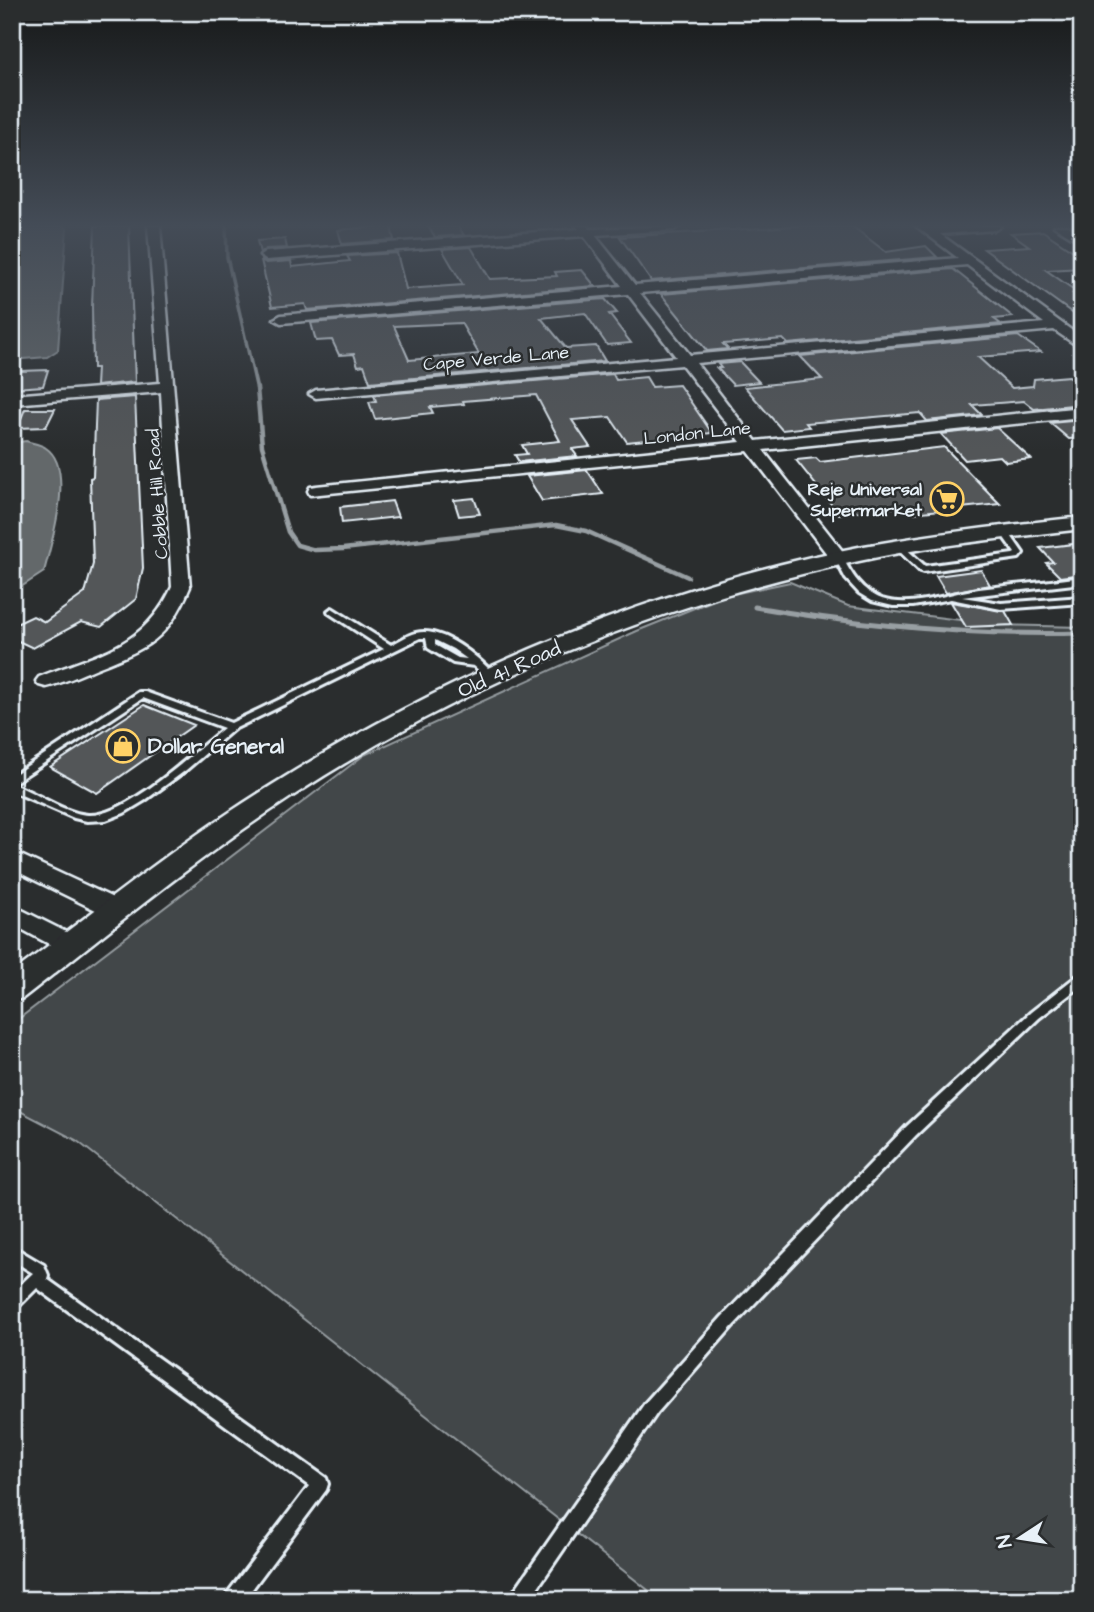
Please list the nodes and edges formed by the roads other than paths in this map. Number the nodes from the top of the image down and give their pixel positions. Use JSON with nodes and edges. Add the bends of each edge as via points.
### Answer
{"nodes":[{"id":1,"x":160,"y":301,"type":"edge"},
{"id":2,"x":496,"y":301,"type":"edge"},
{"id":3,"x":640,"y":301,"type":"edge"},
{"id":4,"x":1023,"y":301,"type":"edge"},
{"id":5,"x":281,"y":319,"type":"dead end"},
{"id":6,"x":1056,"y":326,"type":"junction"},
{"id":7,"x":1082,"y":345,"type":"edge"},
{"id":8,"x":685,"y":360,"type":"junction"},
{"id":9,"x":167,"y":387,"type":"junction"},
{"id":10,"x":316,"y":394,"type":"dead end"},
{"id":11,"x":12,"y":400,"type":"edge"},
{"id":12,"x":1082,"y":412,"type":"edge"},
{"id":13,"x":753,"y":446,"type":"junction"},
{"id":14,"x":316,"y":491,"type":"dead end"},
{"id":15,"x":1082,"y":523,"type":"edge"},
{"id":16,"x":839,"y":558,"type":"junction"},
{"id":17,"x":1082,"y":580,"type":"edge"},
{"id":18,"x":953,"y":597,"type":"junction"},
{"id":19,"x":1082,"y":600,"type":"edge"},
{"id":20,"x":332,"y":611,"type":"dead end"},
{"id":21,"x":391,"y":649,"type":"junction"},
{"id":22,"x":483,"y":670,"type":"junction"},
{"id":23,"x":46,"y":681,"type":"dead end"},
{"id":24,"x":231,"y":727,"type":"junction"},
{"id":25,"x":12,"y":781,"type":"edge"},
{"id":26,"x":12,"y":787,"type":"edge"},
{"id":27,"x":12,"y":859,"type":"edge"},
{"id":28,"x":117,"y":910,"type":"junction"},
{"id":29,"x":12,"y":913,"type":"edge"},
{"id":30,"x":71,"y":945,"type":"junction"},
{"id":31,"x":1082,"y":978,"type":"edge"},
{"id":32,"x":12,"y":990,"type":"edge"},
{"id":33,"x":12,"y":1252,"type":"edge"},
{"id":34,"x":37,"y":1280,"type":"junction"},
{"id":35,"x":12,"y":1303,"type":"edge"},
{"id":36,"x":233,"y":1600,"type":"edge"},
{"id":37,"x":518,"y":1600,"type":"edge"}],
"edges":[{"from":1,"to":9,"type":"street","name":"Cobble Hill Road"},
{"from":2,"to":5,"type":"street"},
{"from":3,"to":8,"type":"street"},
{"from":4,"to":6,"type":"street"},
{"from":6,"to":7,"type":"street"},
{"from":6,"to":8,"type":"street","name":"Cape Verde Lane"},
{"from":8,"to":10,"type":"street","name":"Cape Verde Lane"},
{"from":8,"to":13,"type":"street"},
{"from":9,"to":11,"type":"street"},
{"from":9,"to":23,"type":"street","name":"Cobble Hill Road","via":[[181,573],[177,600],[162,624],[133,647]]},
{"from":12,"to":13,"type":"street","name":"London Lane"},
{"from":13,"to":14,"type":"street","name":"London Lane"},
{"from":13,"to":16,"type":"street"},
{"from":15,"to":16,"type":"street","name":"Old 41 Road"},
{"from":16,"to":18,"type":"lane","via":[[845,576],[885,603]]},
{"from":16,"to":22,"type":"street","name":"Old 41 Road","via":[[636,615]]},
{"from":17,"to":18,"type":"lane"},
{"from":18,"to":19,"type":"lane","via":[[1001,606]]},
{"from":20,"to":21,"type":"lane"},
{"from":21,"to":22,"type":"lane","via":[[419,635],[444,639],[470,655]]},
{"from":21,"to":24,"type":"lane"},
{"from":22,"to":28,"type":"street","name":"Old 41 Road","via":[[279,792]]},
{"from":24,"to":25,"type":"lane","via":[[142,694]]},
{"from":24,"to":26,"type":"lane","via":[[132,806],[110,817],[89,819]]},
{"from":27,"to":28,"type":"street"},
{"from":28,"to":30,"type":"street","name":"Old 41 Road"},
{"from":29,"to":30,"type":"street"},
{"from":30,"to":32,"type":"street","name":"Old 41 Road"},
{"from":31,"to":37,"type":"lane","via":[[911,1131],[727,1322],[651,1408]]},
{"from":33,"to":34,"type":"lane","via":[[39,1269]]},
{"from":34,"to":35,"type":"lane"},
{"from":34,"to":36,"type":"lane","via":[[320,1484]]}]}
